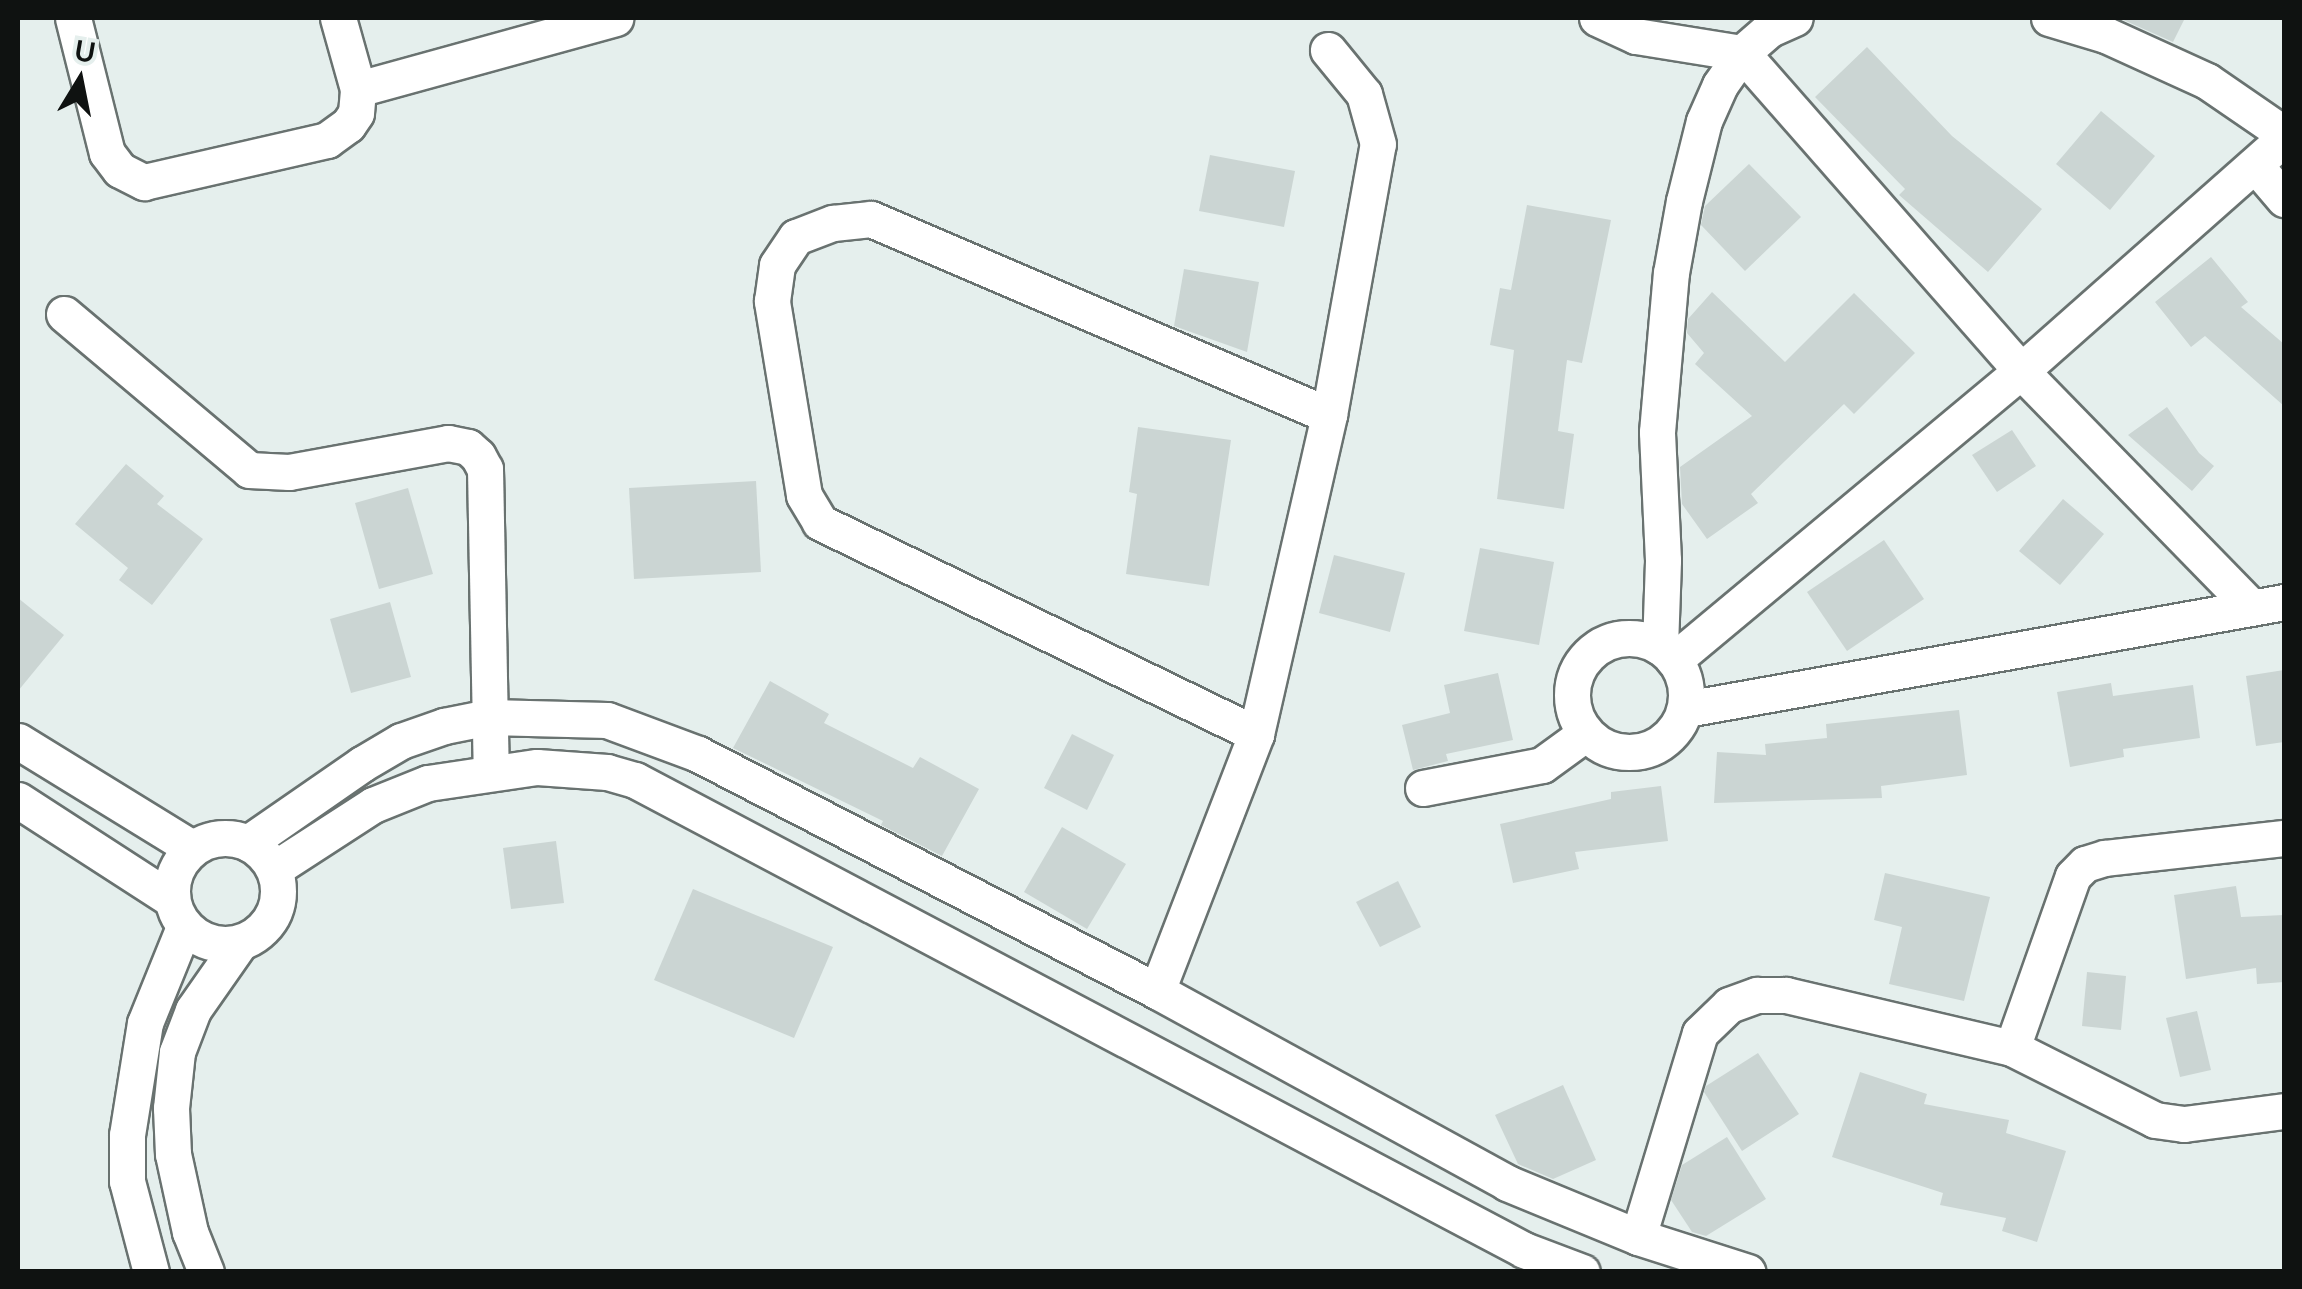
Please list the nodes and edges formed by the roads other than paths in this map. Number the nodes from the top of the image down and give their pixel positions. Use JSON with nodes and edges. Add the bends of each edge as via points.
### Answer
{"nodes":[{"id":1,"x":73,"y":18,"type":"edge"},
{"id":2,"x":338,"y":18,"type":"edge"},
{"id":3,"x":616,"y":18,"type":"edge"},
{"id":4,"x":1596,"y":18,"type":"edge"},
{"id":5,"x":1795,"y":18,"type":"edge"},
{"id":6,"x":2049,"y":18,"type":"edge"},
{"id":7,"x":1328,"y":50,"type":"dead end"},
{"id":8,"x":1742,"y":52,"type":"junction"},
{"id":9,"x":358,"y":89,"type":"junction"},
{"id":10,"x":2284,"y":136,"type":"edge"},
{"id":11,"x":2255,"y":165,"type":"junction"},
{"id":12,"x":2284,"y":199,"type":"edge"},
{"id":13,"x":64,"y":314,"type":"dead end"},
{"id":14,"x":2021,"y":371,"type":"junction"},
{"id":15,"x":1329,"y":415,"type":"junction"},
{"id":16,"x":2268,"y":605,"type":"edge"},
{"id":17,"x":1667,"y":653,"type":"junction"},
{"id":18,"x":1686,"y":709,"type":"junction"},
{"id":19,"x":490,"y":717,"type":"junction"},
{"id":20,"x":1586,"y":733,"type":"junction"},
{"id":21,"x":1256,"y":734,"type":"junction"},
{"id":22,"x":18,"y":741,"type":"edge"},
{"id":23,"x":491,"y":771,"type":"junction"},
{"id":24,"x":1423,"y":788,"type":"dead end"},
{"id":25,"x":18,"y":800,"type":"edge"},
{"id":26,"x":2284,"y":838,"type":"edge"},
{"id":27,"x":248,"y":843,"type":"junction"},
{"id":28,"x":192,"y":848,"type":"junction"},
{"id":29,"x":274,"y":869,"type":"junction"},
{"id":30,"x":946,"y":882,"type":"junction"},
{"id":31,"x":178,"y":913,"type":"junction"},
{"id":32,"x":919,"y":930,"type":"junction"},
{"id":33,"x":240,"y":943,"type":"junction"},
{"id":34,"x":1156,"y":991,"type":"junction"},
{"id":35,"x":2012,"y":1048,"type":"junction"},
{"id":36,"x":2284,"y":1111,"type":"edge"},
{"id":37,"x":1638,"y":1237,"type":"junction"},
{"id":38,"x":150,"y":1272,"type":"edge"},
{"id":39,"x":206,"y":1272,"type":"edge"},
{"id":40,"x":1582,"y":1272,"type":"edge"},
{"id":41,"x":1748,"y":1272,"type":"edge"}],
"edges":[{"from":1,"to":9,"type":"street","via":[[107,153],[120,170],[144,182],[327,140],[356,113]]},
{"from":2,"to":9,"type":"street"},
{"from":3,"to":9,"type":"street"},
{"from":4,"to":8,"type":"street","via":[[1636,36]]},
{"from":5,"to":8,"type":"street"},
{"from":6,"to":10,"type":"street","via":[[2120,41],[2207,82]]},
{"from":7,"to":15,"type":"street","via":[[1364,94],[1378,144]]},
{"from":8,"to":14,"type":"street"},
{"from":8,"to":17,"type":"street","via":[[1704,121],[1671,273],[1656,432]]},
{"from":10,"to":11,"type":"street"},
{"from":11,"to":12,"type":"street"},
{"from":11,"to":14,"type":"street"},
{"from":13,"to":19,"type":"street","via":[[249,470],[289,472],[448,443],[478,456],[486,469]]},
{"from":14,"to":16,"type":"street"},
{"from":14,"to":17,"type":"street"},
{"from":15,"to":21,"type":"street"},
{"from":15,"to":21,"type":"street","via":[[871,220],[832,223],[796,237],[778,265],[772,301],[781,359],[804,494],[820,522]]},
{"from":16,"to":18,"type":"street"},
{"from":17,"to":18,"type":"street","via":[[1683,674]]},
{"from":17,"to":20,"type":"street","via":[[1626,638],[1592,651],[1573,682],[1576,717]]},
{"from":18,"to":20,"type":"street","via":[[1667,739],[1634,752],[1600,744]]},
{"from":19,"to":23,"type":"street"},
{"from":19,"to":27,"type":"street","via":[[401,742]]},
{"from":19,"to":30,"type":"street","via":[[607,720],[650,734]]},
{"from":20,"to":24,"type":"street","via":[[1542,765]]},
{"from":21,"to":34,"type":"street"},
{"from":22,"to":28,"type":"street"},
{"from":23,"to":29,"type":"street","via":[[428,783],[373,806]]},
{"from":23,"to":32,"type":"street","via":[[582,768],[635,780]]},
{"from":25,"to":31,"type":"street"},
{"from":26,"to":35,"type":"street","via":[[2085,864],[2073,876]]},
{"from":27,"to":28,"type":"street","via":[[220,838]]},
{"from":27,"to":29,"type":"street"},
{"from":28,"to":31,"type":"street","via":[[174,870]]},
{"from":29,"to":33,"type":"street","via":[[279,899],[266,927]]},
{"from":30,"to":32,"type":"street"},
{"from":30,"to":34,"type":"street"},
{"from":31,"to":33,"type":"street","via":[[209,943]]},
{"from":31,"to":38,"type":"street","via":[[144,1023],[126,1135],[128,1181]]},
{"from":32,"to":40,"type":"street","via":[[1524,1250]]},
{"from":33,"to":39,"type":"street","via":[[193,1010],[178,1052],[171,1108],[173,1154]]},
{"from":34,"to":37,"type":"street","via":[[1507,1184]]},
{"from":35,"to":36,"type":"street","via":[[2155,1120],[2184,1124]]},
{"from":35,"to":37,"type":"street","via":[[1786,995],[1756,995],[1730,1005],[1700,1034]]},
{"from":37,"to":41,"type":"street"}]}
